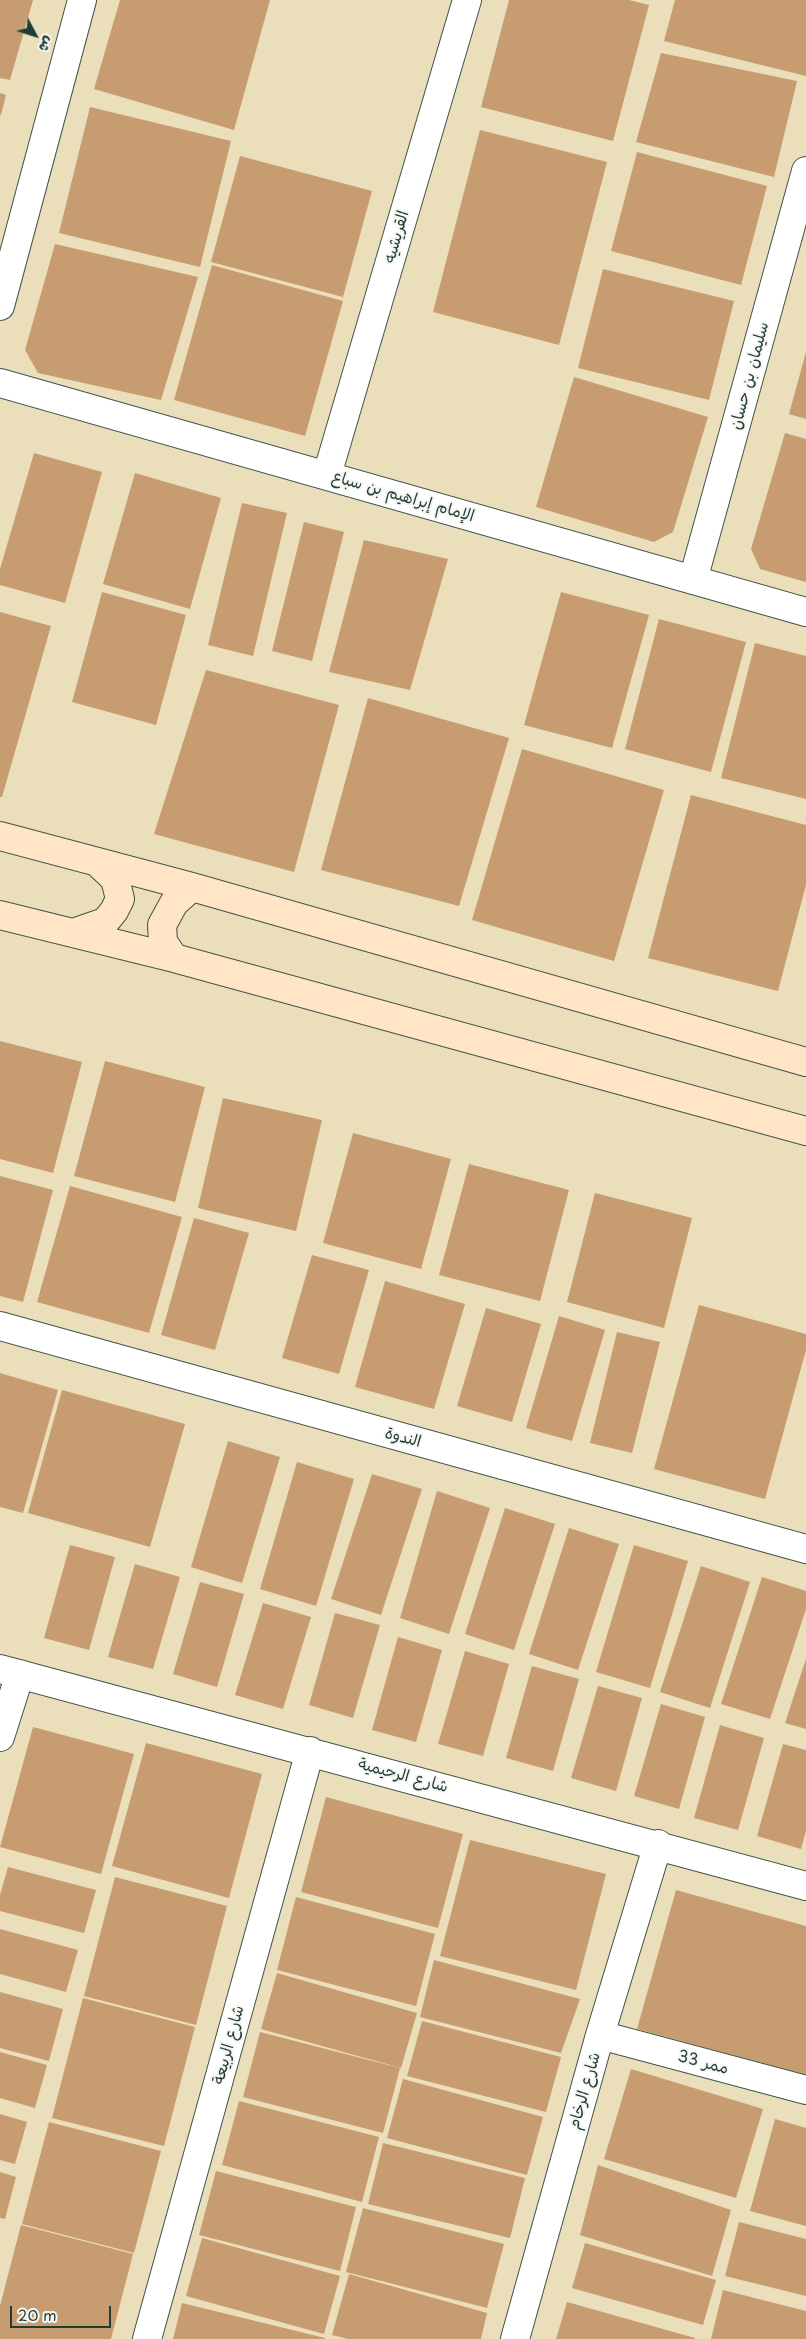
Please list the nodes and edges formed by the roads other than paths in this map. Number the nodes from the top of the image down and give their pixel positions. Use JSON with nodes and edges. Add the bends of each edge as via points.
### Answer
{"nodes":[{"id":1,"x":82,"y":0,"type":"edge"},
{"id":2,"x":467,"y":0,"type":"edge"},
{"id":3,"x":806,"y":171,"type":"edge"},
{"id":4,"x":0,"y":306,"type":"edge"},
{"id":5,"x":0,"y":383,"type":"edge"},
{"id":6,"x":328,"y":475,"type":"junction"},
{"id":7,"x":693,"y":580,"type":"junction"},
{"id":8,"x":806,"y":612,"type":"edge"},
{"id":9,"x":0,"y":836,"type":"edge"},
{"id":10,"x":97,"y":862,"type":"junction"},
{"id":11,"x":192,"y":887,"type":"junction"},
{"id":12,"x":0,"y":915,"type":"edge"},
{"id":13,"x":73,"y":933,"type":"junction"},
{"id":14,"x":174,"y":958,"type":"junction"},
{"id":15,"x":806,"y":1062,"type":"edge"},
{"id":16,"x":806,"y":1132,"type":"edge"},
{"id":17,"x":0,"y":1326,"type":"edge"},
{"id":18,"x":806,"y":1549,"type":"edge"},
{"id":19,"x":10,"y":1672,"type":"edge"},
{"id":20,"x":0,"y":1737,"type":"edge"},
{"id":21,"x":310,"y":1751,"type":"junction"},
{"id":22,"x":658,"y":1844,"type":"junction"},
{"id":23,"x":806,"y":1886,"type":"edge"},
{"id":24,"x":600,"y":2035,"type":"junction"},
{"id":25,"x":806,"y":2090,"type":"edge"},
{"id":26,"x":147,"y":2339,"type":"edge"},
{"id":27,"x":515,"y":2339,"type":"edge"}],
"edges":[{"from":1,"to":4,"type":"street"},
{"from":2,"to":6,"type":"street","name":"القريشيه"},
{"from":3,"to":7,"type":"street","name":"سليمان بن حسان"},
{"from":5,"to":6,"type":"street","name":"الإمام إبراهيم بن سباع"},
{"from":6,"to":7,"type":"street","name":"الإمام إبراهيم بن سباع"},
{"from":7,"to":8,"type":"street","name":"الإمام إبراهيم بن سباع"},
{"from":9,"to":10,"type":"street"},
{"from":10,"to":11,"type":"street"},
{"from":10,"to":13,"type":"street","via":[[115,879],[120,899],[105,922]]},
{"from":11,"to":14,"type":"street","via":[[174,903],[162,925],[163,942]]},
{"from":11,"to":15,"type":"street"},
{"from":12,"to":13,"type":"street"},
{"from":13,"to":14,"type":"street"},
{"from":14,"to":16,"type":"street"},
{"from":17,"to":18,"type":"street","name":"الندوة"},
{"from":19,"to":20,"type":"street"},
{"from":19,"to":21,"type":"street","name":"شارع الرحيمية"},
{"from":21,"to":22,"type":"street","name":"شارع الرحيمية"},
{"from":21,"to":26,"type":"street","name":"شارع الربيعة"},
{"from":22,"to":23,"type":"street","name":"شارع الرحيمية"},
{"from":22,"to":24,"type":"street","name":"شارع الرخام"},
{"from":24,"to":25,"type":"street","name":"ممر 33"},
{"from":24,"to":27,"type":"street","name":"شارع الرخام"}]}
